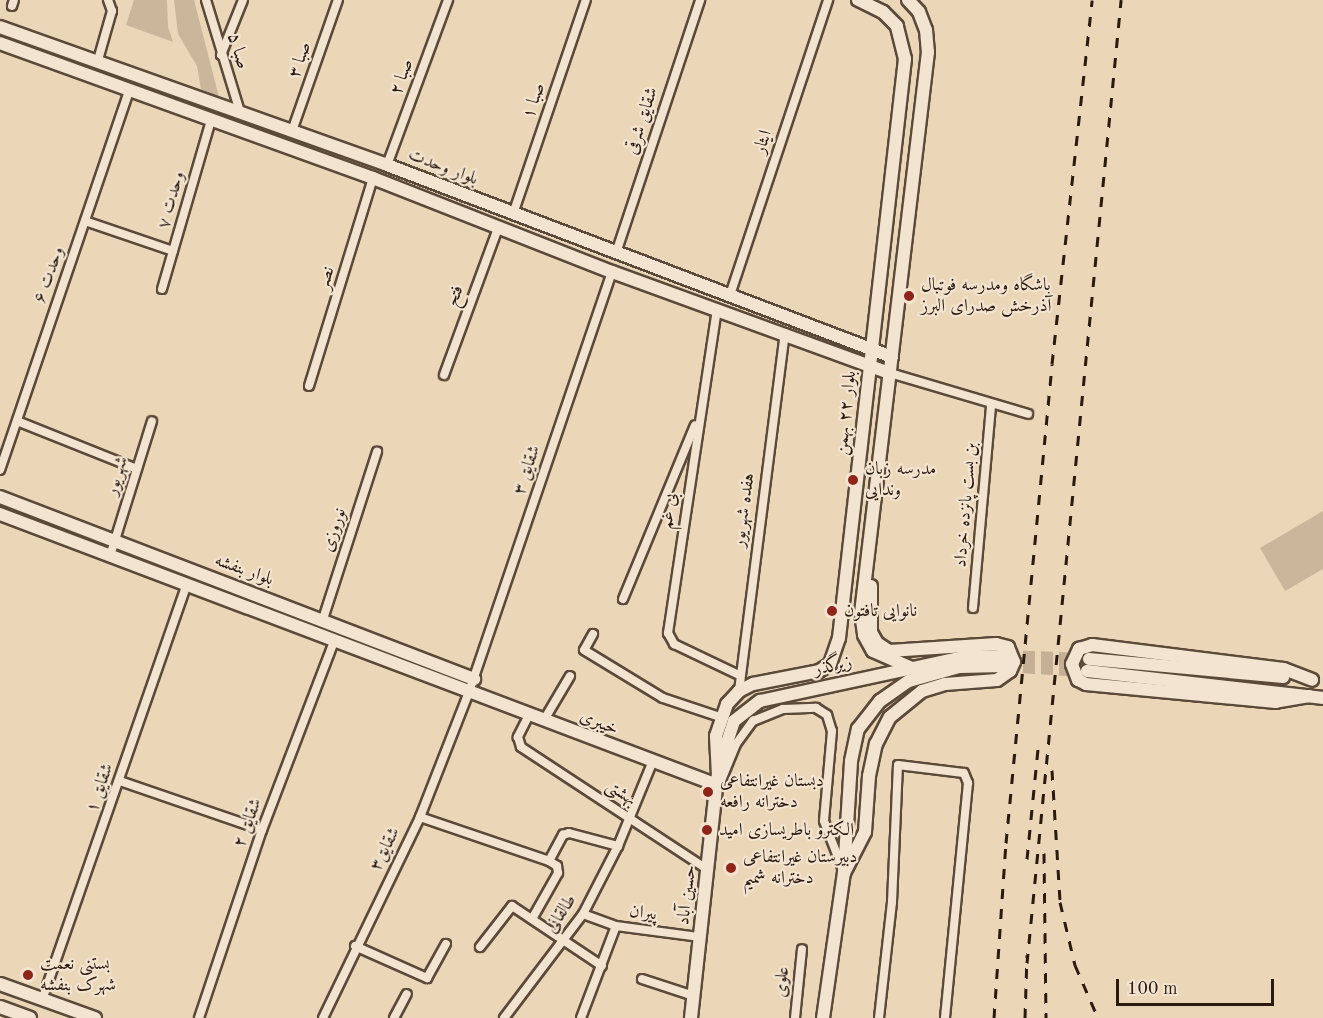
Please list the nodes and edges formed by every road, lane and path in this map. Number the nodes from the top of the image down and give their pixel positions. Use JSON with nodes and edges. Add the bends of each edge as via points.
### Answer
{"nodes":[{"id":1,"x":108,"y":0,"type":"edge"},
{"id":2,"x":206,"y":0,"type":"edge"},
{"id":3,"x":243,"y":0,"type":"edge"},
{"id":4,"x":338,"y":0,"type":"edge"},
{"id":5,"x":448,"y":0,"type":"edge"},
{"id":6,"x":586,"y":0,"type":"edge"},
{"id":7,"x":700,"y":0,"type":"edge"},
{"id":8,"x":828,"y":0,"type":"edge"},
{"id":9,"x":858,"y":0,"type":"edge"},
{"id":10,"x":908,"y":0,"type":"edge"},
{"id":11,"x":921,"y":6,"type":"edge"},
{"id":12,"x":0,"y":27,"type":"edge"},
{"id":13,"x":0,"y":43,"type":"edge"},
{"id":14,"x":221,"y":56,"type":"junction"},
{"id":15,"x":98,"y":60,"type":"junction"},
{"id":16,"x":129,"y":91,"type":"junction"},
{"id":17,"x":240,"y":112,"type":"junction"},
{"id":18,"x":211,"y":120,"type":"junction"},
{"id":19,"x":292,"y":131,"type":"junction"},
{"id":20,"x":387,"y":165,"type":"junction"},
{"id":21,"x":411,"y":174,"type":"junction"},
{"id":22,"x":374,"y":178,"type":"junction"},
{"id":23,"x":405,"y":190,"type":"junction"},
{"id":24,"x":513,"y":214,"type":"junction"},
{"id":25,"x":85,"y":221,"type":"junction"},
{"id":26,"x":498,"y":228,"type":"junction"},
{"id":27,"x":173,"y":251,"type":"junction"},
{"id":28,"x":616,"y":253,"type":"junction"},
{"id":29,"x":612,"y":272,"type":"junction"},
{"id":30,"x":162,"y":289,"type":"dead end"},
{"id":31,"x":730,"y":295,"type":"junction"},
{"id":32,"x":717,"y":309,"type":"junction"},
{"id":33,"x":785,"y":333,"type":"junction"},
{"id":34,"x":844,"y":339,"type":"junction"},
{"id":35,"x":871,"y":349,"type":"junction"},
{"id":36,"x":840,"y":355,"type":"junction"},
{"id":37,"x":892,"y":357,"type":"junction"},
{"id":38,"x":869,"y":365,"type":"junction"},
{"id":39,"x":890,"y":373,"type":"junction"},
{"id":40,"x":444,"y":375,"type":"dead end"},
{"id":41,"x":309,"y":386,"type":"dead end"},
{"id":42,"x":991,"y":405,"type":"junction"},
{"id":43,"x":701,"y":411,"type":"junction"},
{"id":44,"x":1028,"y":414,"type":"dead end"},
{"id":45,"x":17,"y":420,"type":"junction"},
{"id":46,"x":152,"y":421,"type":"dead end"},
{"id":47,"x":377,"y":452,"type":"dead end"},
{"id":48,"x":137,"y":469,"type":"junction"},
{"id":49,"x":0,"y":470,"type":"edge"},
{"id":50,"x":0,"y":497,"type":"edge"},
{"id":51,"x":0,"y":514,"type":"edge"},
{"id":52,"x":853,"y":528,"type":"junction"},
{"id":53,"x":872,"y":531,"type":"junction"},
{"id":54,"x":115,"y":541,"type":"junction"},
{"id":55,"x":110,"y":556,"type":"junction"},
{"id":56,"x":868,"y":566,"type":"junction"},
{"id":57,"x":186,"y":586,"type":"junction"},
{"id":58,"x":623,"y":599,"type":"dead end"},
{"id":59,"x":973,"y":608,"type":"dead end"},
{"id":60,"x":323,"y":619,"type":"junction"},
{"id":61,"x":593,"y":634,"type":"dead end"},
{"id":62,"x":334,"y":641,"type":"junction"},
{"id":63,"x":395,"y":648,"type":"junction"},
{"id":64,"x":418,"y":657,"type":"junction"},
{"id":65,"x":389,"y":662,"type":"junction"},
{"id":66,"x":912,"y":668,"type":"junction"},
{"id":67,"x":412,"y":672,"type":"junction"},
{"id":68,"x":739,"y":675,"type":"junction"},
{"id":69,"x":570,"y":676,"type":"dead end"},
{"id":70,"x":474,"y":679,"type":"junction"},
{"id":71,"x":1318,"y":680,"type":"edge"},
{"id":72,"x":739,"y":691,"type":"junction"},
{"id":73,"x":469,"y":692,"type":"junction"},
{"id":74,"x":1309,"y":696,"type":"junction"},
{"id":75,"x":1323,"y":698,"type":"edge"},
{"id":76,"x":529,"y":715,"type":"junction"},
{"id":77,"x":720,"y":717,"type":"junction"},
{"id":78,"x":544,"y":720,"type":"junction"},
{"id":79,"x":652,"y":763,"type":"junction"},
{"id":80,"x":120,"y":781,"type":"junction"},
{"id":81,"x":717,"y":785,"type":"junction"},
{"id":82,"x":420,"y":817,"type":"junction"},
{"id":83,"x":630,"y":819,"type":"junction"},
{"id":84,"x":262,"y":830,"type":"junction"},
{"id":85,"x":618,"y":846,"type":"junction"},
{"id":86,"x":549,"y":861,"type":"junction"},
{"id":87,"x":708,"y":870,"type":"junction"},
{"id":88,"x":844,"y":873,"type":"junction"},
{"id":89,"x":583,"y":914,"type":"junction"},
{"id":90,"x":532,"y":919,"type":"junction"},
{"id":91,"x":616,"y":926,"type":"junction"},
{"id":92,"x":700,"y":937,"type":"junction"},
{"id":93,"x":565,"y":939,"type":"junction"},
{"id":94,"x":446,"y":944,"type":"dead end"},
{"id":95,"x":355,"y":946,"type":"junction"},
{"id":96,"x":480,"y":947,"type":"dead end"},
{"id":97,"x":802,"y":949,"type":"dead end"},
{"id":98,"x":602,"y":966,"type":"junction"},
{"id":99,"x":642,"y":979,"type":"dead end"},
{"id":100,"x":0,"y":984,"type":"edge"},
{"id":101,"x":407,"y":994,"type":"dead end"},
{"id":102,"x":694,"y":996,"type":"junction"},
{"id":103,"x":42,"y":1000,"type":"junction"},
{"id":104,"x":0,"y":1007,"type":"edge"},
{"id":105,"x":30,"y":1018,"type":"edge"},
{"id":106,"x":95,"y":1018,"type":"edge"},
{"id":107,"x":199,"y":1018,"type":"edge"},
{"id":108,"x":323,"y":1018,"type":"edge"},
{"id":109,"x":394,"y":1018,"type":"edge"},
{"id":110,"x":504,"y":1018,"type":"edge"},
{"id":111,"x":581,"y":1018,"type":"edge"},
{"id":112,"x":691,"y":1018,"type":"edge"},
{"id":113,"x":795,"y":1018,"type":"edge"},
{"id":114,"x":823,"y":1018,"type":"edge"},
{"id":115,"x":879,"y":1018,"type":"edge"},
{"id":116,"x":945,"y":1018,"type":"edge"}],
"edges":[{"from":1,"to":15,"type":"street","via":[[112,11]]},
{"from":2,"to":14,"type":"street","name":"صبا ۵"},
{"from":3,"to":14,"type":"street"},
{"from":4,"to":19,"type":"street","name":"صبا ۳"},
{"from":5,"to":20,"type":"street","name":"صبا ۲"},
{"from":6,"to":24,"type":"street","name":"صبا ۱"},
{"from":7,"to":28,"type":"street","name":"شقایق شرقی"},
{"from":8,"to":31,"type":"street","name":"ایثار"},
{"from":9,"to":35,"type":"main road","name":"بلوار ۲۲ بهمن","via":[[883,12],[897,26],[905,59]]},
{"from":10,"to":11,"type":"main road"},
{"from":11,"to":37,"type":"main road","via":[[927,62]]},
{"from":12,"to":15,"type":"main road","name":"بلوار وحدت"},
{"from":13,"to":16,"type":"main road","name":"بلوار وحدت"},
{"from":14,"to":17,"type":"street","name":"صبا ۵"},
{"from":15,"to":17,"type":"main road","name":"بلوار وحدت"},
{"from":16,"to":18,"type":"main road","name":"بلوار وحدت"},
{"from":16,"to":25,"type":"street","name":"وحدت ۶"},
{"from":17,"to":19,"type":"main road","name":"بلوار وحدت"},
{"from":18,"to":22,"type":"main road","name":"بلوار وحدت"},
{"from":18,"to":27,"type":"street","name":"وحدت ۷"},
{"from":19,"to":20,"type":"main road","name":"بلوار وحدت"},
{"from":20,"to":21,"type":"main road","name":"بلوار وحدت"},
{"from":21,"to":23,"type":"main road"},
{"from":21,"to":24,"type":"main road","name":"بلوار وحدت"},
{"from":22,"to":23,"type":"main road","name":"بلوار وحدت"},
{"from":22,"to":41,"type":"street","name":"نصر"},
{"from":23,"to":26,"type":"main road","name":"بلوار وحدت"},
{"from":24,"to":28,"type":"main road","name":"بلوار وحدت"},
{"from":25,"to":27,"type":"street"},
{"from":25,"to":45,"type":"street","name":"وحدت ۶"},
{"from":26,"to":29,"type":"main road","name":"بلوار وحدت"},
{"from":26,"to":40,"type":"street","name":"فتح"},
{"from":27,"to":30,"type":"street","name":"وحدت ۷"},
{"from":28,"to":31,"type":"main road","name":"بلوار وحدت"},
{"from":29,"to":32,"type":"main road","name":"بلوار وحدت"},
{"from":29,"to":70,"type":"street","name":"شقایق ۳"},
{"from":31,"to":34,"type":"main road","name":"بلوار وحدت"},
{"from":32,"to":33,"type":"main road","name":"بلوار وحدت"},
{"from":32,"to":43,"type":"street","name":"بی غم"},
{"from":33,"to":36,"type":"main road","name":"بلوار وحدت"},
{"from":33,"to":68,"type":"street","name":"هفده شهریور"},
{"from":34,"to":35,"type":"main road","name":"بلوار وحدت"},
{"from":34,"to":36,"type":"main road","via":[[848,350]]},
{"from":35,"to":37,"type":"main road","name":"بلوار وحدت"},
{"from":35,"to":38,"type":"main road","name":"بلوار ۲۲ بهمن"},
{"from":36,"to":38,"type":"main road","name":"بلوار وحدت"},
{"from":37,"to":39,"type":"main road"},
{"from":38,"to":39,"type":"main road","name":"بلوار وحدت"},
{"from":38,"to":52,"type":"main road","name":"بلوار ۲۲ بهمن"},
{"from":39,"to":42,"type":"street"},
{"from":39,"to":53,"type":"main road"},
{"from":42,"to":44,"type":"street"},
{"from":42,"to":59,"type":"street","name":"بن بست پانزده خرداد"},
{"from":43,"to":58,"type":"street"},
{"from":43,"to":68,"type":"street","name":"بی غم","via":[[668,633],[674,644]]},
{"from":45,"to":48,"type":"street"},
{"from":45,"to":49,"type":"street","name":"وحدت ۶"},
{"from":46,"to":48,"type":"street","name":"شهریور"},
{"from":47,"to":60,"type":"street","name":"نوروزی"},
{"from":48,"to":54,"type":"street","name":"شهریور"},
{"from":50,"to":54,"type":"main road","name":"بلوار بنفشه"},
{"from":51,"to":55,"type":"main road","name":"بلوار بنفشه"},
{"from":52,"to":53,"type":"main road"},
{"from":52,"to":72,"type":"main road","name":"بلوار ۲۲ بهمن","via":[[839,638],[830,664],[819,671],[753,684]]},
{"from":53,"to":56,"type":"main road"},
{"from":54,"to":55,"type":"street","name":"شهریور"},
{"from":54,"to":60,"type":"main road","name":"بلوار بنفشه"},
{"from":55,"to":57,"type":"main road","name":"بلوار بنفشه"},
{"from":56,"to":66,"type":"main road","via":[[861,613],[864,635],[873,651]]},
{"from":56,"to":88,"type":"main road","via":[[871,632],[877,643],[889,651],[996,644],[1008,647],[1014,662],[1010,672],[997,680],[945,684],[922,691],[890,717],[876,744],[865,832]]},
{"from":57,"to":62,"type":"main road","name":"بلوار بنفشه"},
{"from":57,"to":80,"type":"street","name":"شقایق ۱"},
{"from":60,"to":63,"type":"main road","name":"بلوار بنفشه"},
{"from":61,"to":77,"type":"street","via":[[584,650],[663,698]]},
{"from":62,"to":65,"type":"main road","name":"بلوار بنفشه"},
{"from":62,"to":84,"type":"street","name":"شقایق ۲"},
{"from":63,"to":64,"type":"main road","name":"بلوار بنفشه"},
{"from":63,"to":65,"type":"main road","via":[[397,658]]},
{"from":64,"to":67,"type":"main road","via":[[409,663]]},
{"from":64,"to":70,"type":"main road","name":"بلوار بنفشه"},
{"from":65,"to":67,"type":"main road","name":"بلوار بنفشه"},
{"from":66,"to":81,"type":"main road","name":"زیرگذر","via":[[777,696],[749,706],[728,731]]},
{"from":66,"to":88,"type":"main road","name":"زیرگذر","via":[[963,657],[1005,661],[959,667],[909,681],[880,701],[858,729],[851,761]]},
{"from":67,"to":73,"type":"main road","name":"بلوار بنفشه"},
{"from":68,"to":72,"type":"street","name":"هفده شهریور"},
{"from":69,"to":78,"type":"street"},
{"from":70,"to":73,"type":"street","name":"شقایق ۳"},
{"from":71,"to":74,"type":"main road","via":[[1088,665]]},
{"from":71,"to":74,"type":"main road","via":[[1284,669],[1092,645],[1080,649],[1072,664],[1078,680],[1086,684],[1276,702]]},
{"from":72,"to":77,"type":"main road"},
{"from":73,"to":76,"type":"main road","name":"خیبری"},
{"from":73,"to":82,"type":"street","name":"شقایق۳"},
{"from":74,"to":75,"type":"main road"},
{"from":76,"to":78,"type":"main road","name":"خیبری"},
{"from":76,"to":83,"type":"street","name":"بهشتی","via":[[518,742]]},
{"from":77,"to":81,"type":"main road","via":[[714,759]]},
{"from":78,"to":79,"type":"main road","name":"خیبری"},
{"from":79,"to":81,"type":"main road","name":"خیبری"},
{"from":79,"to":83,"type":"street","name":"طالقانی"},
{"from":80,"to":84,"type":"street"},
{"from":80,"to":103,"type":"street","name":"شقایق ۱"},
{"from":81,"to":87,"type":"main road","name":"حسین آباد"},
{"from":81,"to":88,"type":"street","via":[[736,744],[753,721],[783,709],[816,708],[826,715],[832,731],[824,821]]},
{"from":82,"to":86,"type":"street"},
{"from":82,"to":95,"type":"street","name":"شقایق۳"},
{"from":83,"to":85,"type":"street","name":"طالقانی"},
{"from":83,"to":87,"type":"street","name":"بهشتی"},
{"from":84,"to":107,"type":"street","name":"شقایق ۲"},
{"from":85,"to":86,"type":"street","via":[[566,833]]},
{"from":85,"to":89,"type":"street","name":"طالقانی"},
{"from":86,"to":90,"type":"street","via":[[557,866],[558,873]]},
{"from":87,"to":92,"type":"main road","name":"حسین آباد"},
{"from":88,"to":114,"type":"main road"},
{"from":89,"to":91,"type":"street","name":"پیران"},
{"from":89,"to":93,"type":"street","name":"طالقانی"},
{"from":90,"to":93,"type":"street"},
{"from":90,"to":96,"type":"street","via":[[509,906]]},
{"from":91,"to":92,"type":"street","name":"پیران"},
{"from":91,"to":98,"type":"street"},
{"from":92,"to":102,"type":"main road","name":"حسین آباد"},
{"from":93,"to":98,"type":"street"},
{"from":93,"to":110,"type":"street","name":"طالقانی"},
{"from":94,"to":95,"type":"street","via":[[432,977],[427,978]]},
{"from":95,"to":108,"type":"street","name":"شقایق۳"},
{"from":97,"to":113,"type":"street","name":"علوی"},
{"from":98,"to":111,"type":"street"},
{"from":99,"to":102,"type":"street"},
{"from":100,"to":103,"type":"main road"},
{"from":101,"to":109,"type":"street"},
{"from":102,"to":112,"type":"main road","name":"حسین آباد"},
{"from":103,"to":106,"type":"main road"},
{"from":104,"to":105,"type":"main road"},
{"from":115,"to":116,"type":"street","via":[[892,902],[898,765],[964,773],[968,783]]}]}
